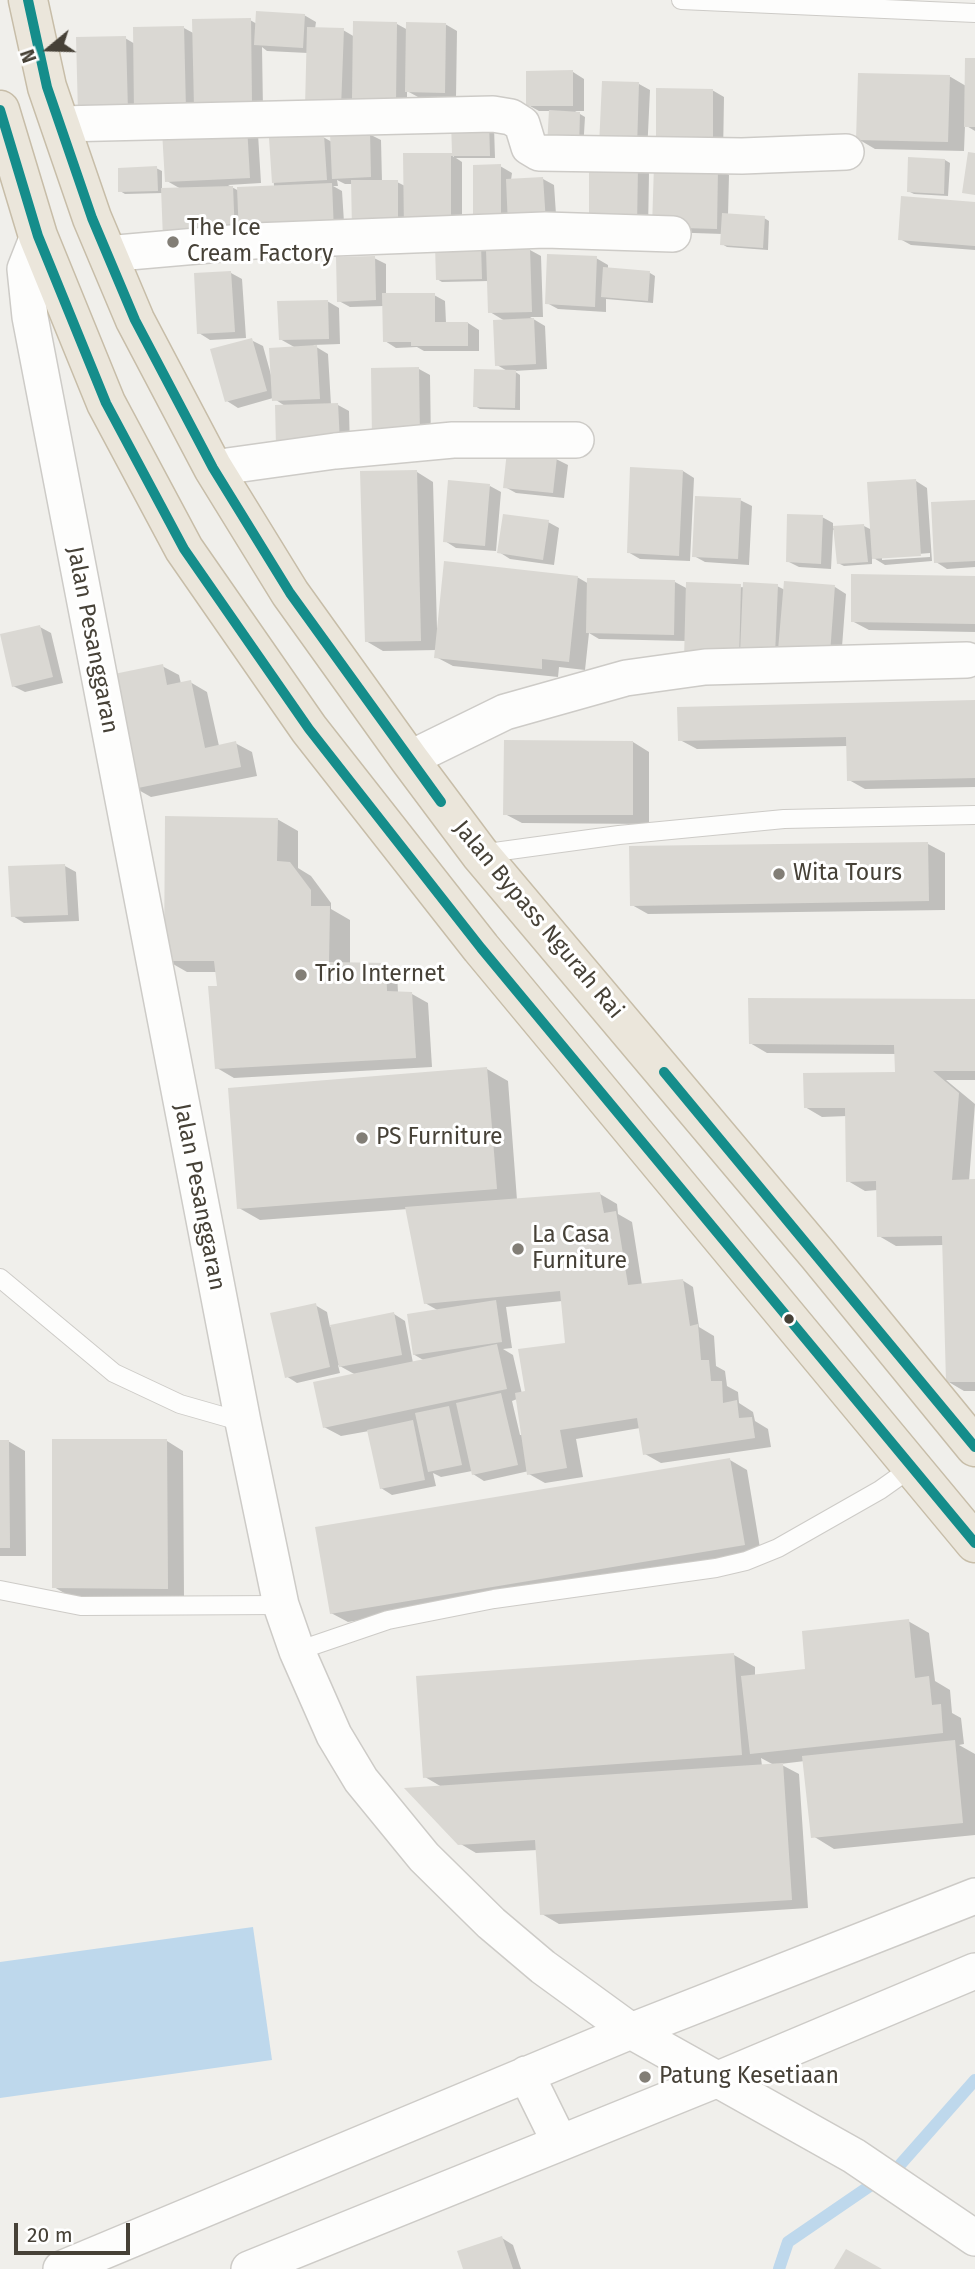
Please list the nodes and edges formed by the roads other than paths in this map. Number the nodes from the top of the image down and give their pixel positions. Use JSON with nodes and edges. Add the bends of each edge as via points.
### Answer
{"nodes":[{"id":1,"x":28,"y":0,"type":"edge"},
{"id":2,"x":681,"y":0,"type":"edge"},
{"id":3,"x":700,"y":1,"type":"edge"},
{"id":4,"x":975,"y":13,"type":"edge"},
{"id":5,"x":1,"y":118,"type":"edge"},
{"id":6,"x":60,"y":124,"type":"junction"},
{"id":7,"x":846,"y":152,"type":"dead end"},
{"id":8,"x":673,"y":234,"type":"dead end"},
{"id":9,"x":38,"y":236,"type":"junction"},
{"id":10,"x":106,"y":254,"type":"junction"},
{"id":11,"x":576,"y":440,"type":"dead end"},
{"id":12,"x":213,"y":468,"type":"junction"},
{"id":13,"x":967,"y":660,"type":"dead end"},
{"id":14,"x":409,"y":759,"type":"junction"},
{"id":15,"x":975,"y":814,"type":"edge"},
{"id":16,"x":480,"y":853,"type":"junction"},
{"id":17,"x":0,"y":1278,"type":"edge"},
{"id":18,"x":243,"y":1422,"type":"junction"},
{"id":19,"x":975,"y":1447,"type":"edge"},
{"id":20,"x":911,"y":1468,"type":"junction"},
{"id":21,"x":975,"y":1543,"type":"edge"},
{"id":22,"x":0,"y":1590,"type":"edge"},
{"id":23,"x":281,"y":1605,"type":"junction"},
{"id":24,"x":297,"y":1651,"type":"junction"},
{"id":25,"x":975,"y":1896,"type":"edge"},
{"id":26,"x":975,"y":1971,"type":"edge"},
{"id":27,"x":631,"y":2031,"type":"junction"},
{"id":28,"x":526,"y":2074,"type":"junction"},
{"id":29,"x":716,"y":2080,"type":"junction"},
{"id":30,"x":560,"y":2143,"type":"junction"},
{"id":31,"x":975,"y":2238,"type":"edge"},
{"id":32,"x":61,"y":2269,"type":"edge"},
{"id":33,"x":249,"y":2269,"type":"edge"}],
"edges":[{"from":1,"to":6,"type":"highway","name":"Jalan Bypass Ngurah Rai"},
{"from":2,"to":3,"type":"lane"},
{"from":3,"to":4,"type":"lane"},
{"from":5,"to":9,"type":"highway"},
{"from":6,"to":7,"type":"street","via":[[493,114],[522,124],[529,147],[539,153],[742,156]]},
{"from":6,"to":10,"type":"highway","name":"Jalan Bypass Ngurah Rai"},
{"from":8,"to":10,"type":"street","via":[[545,230],[254,241]]},
{"from":9,"to":18,"type":"street","name":"Jalan Pesanggaran","via":[[25,269],[30,317]]},
{"from":9,"to":20,"type":"highway","via":[[106,403],[184,549],[309,729],[481,948]]},
{"from":10,"to":12,"type":"highway","name":"Jalan Bypass Ngurah Rai","via":[[135,320]]},
{"from":11,"to":12,"type":"street","via":[[453,440]]},
{"from":12,"to":14,"type":"highway","name":"Jalan Bypass Ngurah Rai","via":[[289,593]]},
{"from":13,"to":14,"type":"street","via":[[705,667],[626,678],[505,712]]},
{"from":14,"to":16,"type":"highway","name":"Jalan Bypass Ngurah Rai"},
{"from":15,"to":16,"type":"lane","via":[[784,819]]},
{"from":16,"to":19,"type":"highway","name":"Jalan Bypass Ngurah Rai"},
{"from":17,"to":18,"type":"lane","via":[[114,1373],[180,1404]]},
{"from":18,"to":23,"type":"street","name":"Jalan Pesanggaran"},
{"from":20,"to":21,"type":"highway"},
{"from":20,"to":24,"type":"lane","via":[[778,1548],[746,1561],[388,1620]]},
{"from":22,"to":23,"type":"lane","via":[[81,1606]]},
{"from":23,"to":24,"type":"street","name":"Jalan Pesanggaran"},
{"from":24,"to":27,"type":"street","name":"Jalan Pesanggaran","via":[[334,1735],[361,1780],[424,1857],[543,1967]]},
{"from":25,"to":27,"type":"street"},
{"from":26,"to":29,"type":"street"},
{"from":27,"to":28,"type":"street"},
{"from":27,"to":29,"type":"street","name":"Jalan Pesanggaran"},
{"from":28,"to":30,"type":"street"},
{"from":28,"to":32,"type":"street"},
{"from":29,"to":30,"type":"street"},
{"from":29,"to":31,"type":"street","name":"Jalan Pesanggaran","via":[[854,2155]]},
{"from":30,"to":33,"type":"street"}]}
